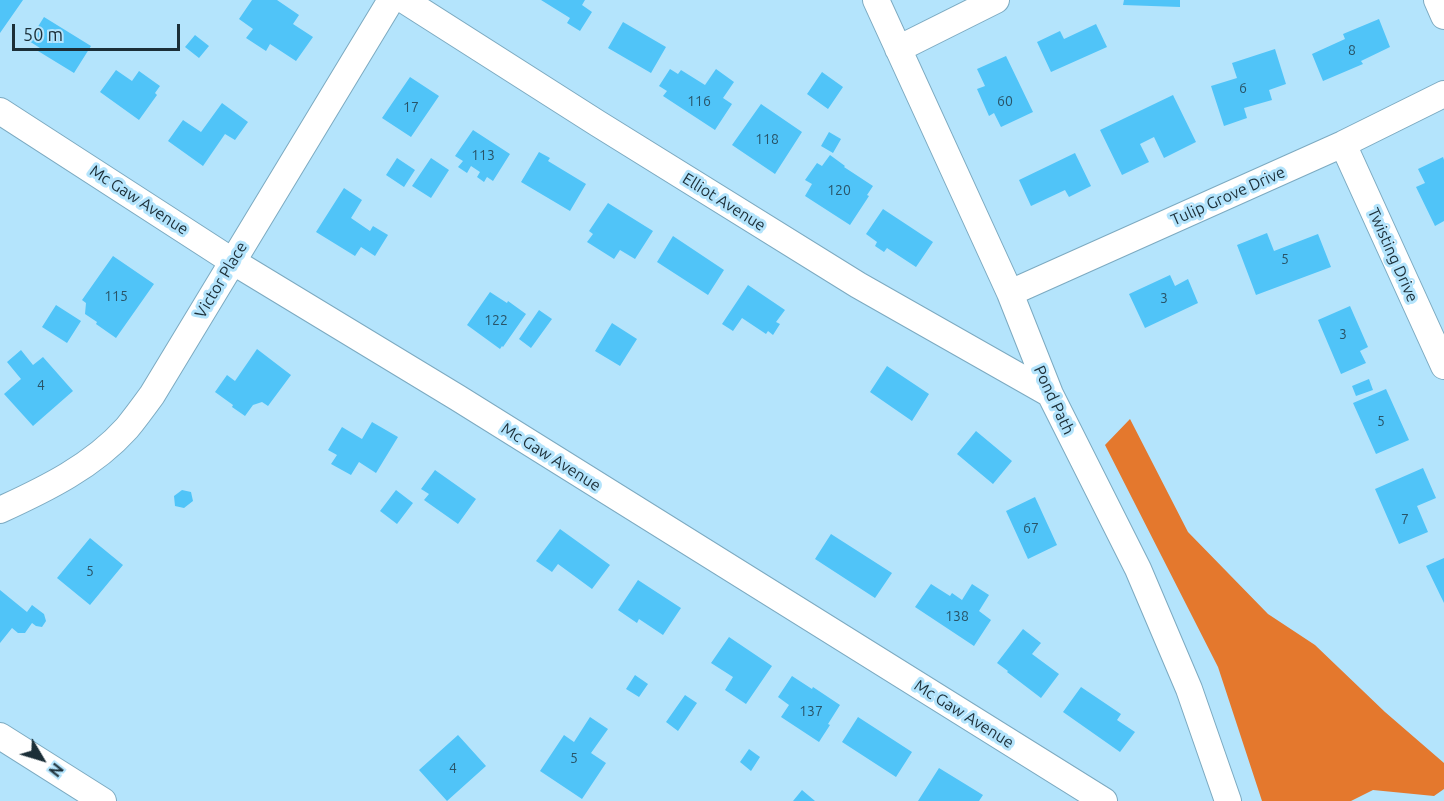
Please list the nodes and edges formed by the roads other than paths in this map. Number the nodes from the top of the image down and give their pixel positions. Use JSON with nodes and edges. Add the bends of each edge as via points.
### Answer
{"nodes":[{"id":1,"x":391,"y":0,"type":"edge"},
{"id":2,"x":404,"y":0,"type":"edge"},
{"id":3,"x":876,"y":0,"type":"edge"},
{"id":4,"x":996,"y":0,"type":"edge"},
{"id":5,"x":1437,"y":0,"type":"edge"},
{"id":6,"x":1444,"y":16,"type":"edge"},
{"id":7,"x":898,"y":49,"type":"junction"},
{"id":8,"x":1444,"y":94,"type":"edge"},
{"id":9,"x":0,"y":111,"type":"edge"},
{"id":10,"x":1343,"y":144,"type":"junction"},
{"id":11,"x":232,"y":261,"type":"junction"},
{"id":12,"x":1010,"y":293,"type":"junction"},
{"id":13,"x":1444,"y":366,"type":"edge"},
{"id":14,"x":1050,"y":394,"type":"junction"},
{"id":15,"x":0,"y":510,"type":"edge"},
{"id":16,"x":0,"y":736,"type":"edge"},
{"id":17,"x":103,"y":801,"type":"edge"},
{"id":18,"x":1104,"y":801,"type":"edge"},
{"id":19,"x":1228,"y":801,"type":"edge"}],
"edges":[{"from":1,"to":11,"type":"street","name":"Victor Place"},
{"from":2,"to":14,"type":"street","name":"Elliot Avenue","via":[[858,285]]},
{"from":3,"to":7,"type":"street","name":"Pond Path"},
{"from":4,"to":7,"type":"street"},
{"from":5,"to":6,"type":"street"},
{"from":7,"to":12,"type":"street","name":"Pond Path"},
{"from":8,"to":10,"type":"street","name":"Tulip Grove Drive"},
{"from":9,"to":11,"type":"street","name":"Mc Gaw Avenue"},
{"from":10,"to":12,"type":"street","name":"Tulip Grove Drive"},
{"from":10,"to":13,"type":"street","name":"Twisting Drive"},
{"from":11,"to":15,"type":"street","name":"Victor Place","via":[[152,395],[126,429],[60,481]]},
{"from":11,"to":18,"type":"street","name":"Mc Gaw Avenue"},
{"from":12,"to":14,"type":"street","name":"Pond Path"},
{"from":14,"to":19,"type":"street","name":"Pond Path","via":[[1138,569],[1189,689]]},
{"from":16,"to":17,"type":"street"}]}
